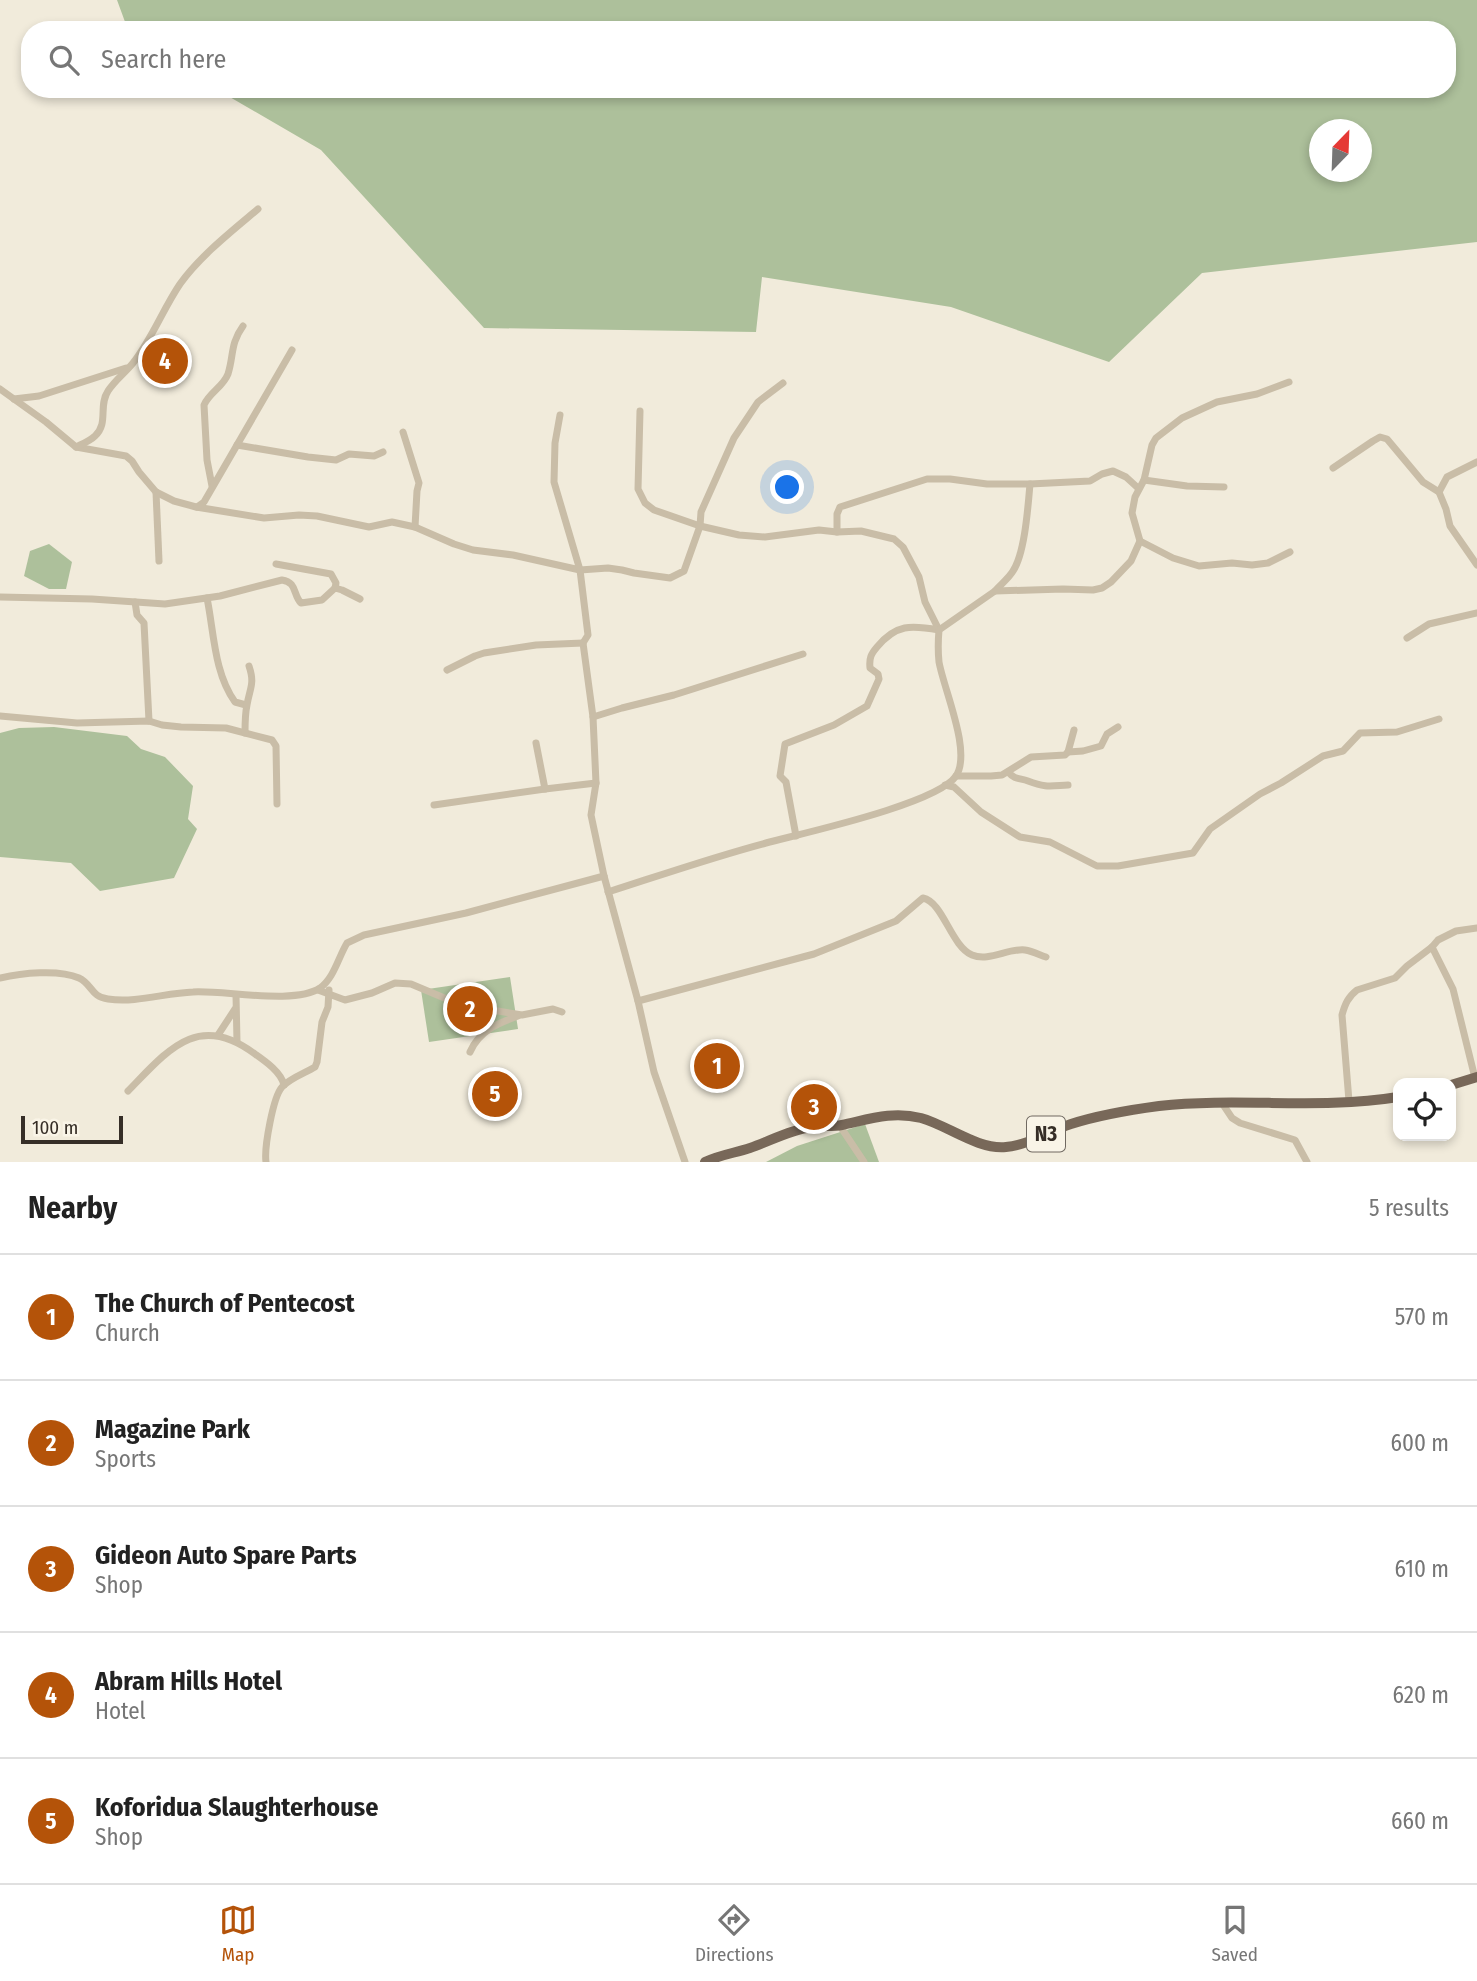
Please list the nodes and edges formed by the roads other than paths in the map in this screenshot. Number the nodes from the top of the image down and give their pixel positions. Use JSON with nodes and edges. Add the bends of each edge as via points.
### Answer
{"nodes":[{"id":1,"x":258,"y":209,"type":"dead end"},
{"id":2,"x":243,"y":326,"type":"dead end"},
{"id":3,"x":292,"y":350,"type":"dead end"},
{"id":4,"x":130,"y":366,"type":"junction"},
{"id":5,"x":1289,"y":382,"type":"dead end"},
{"id":6,"x":783,"y":383,"type":"dead end"},
{"id":7,"x":0,"y":389,"type":"edge"},
{"id":8,"x":13,"y":399,"type":"junction"},
{"id":9,"x":640,"y":411,"type":"dead end"},
{"id":10,"x":560,"y":415,"type":"dead end"},
{"id":11,"x":403,"y":432,"type":"dead end"},
{"id":12,"x":237,"y":445,"type":"junction"},
{"id":13,"x":76,"y":447,"type":"junction"},
{"id":14,"x":383,"y":452,"type":"dead end"},
{"id":15,"x":1477,"y":461,"type":"edge"},
{"id":16,"x":1333,"y":468,"type":"dead end"},
{"id":17,"x":1144,"y":480,"type":"junction"},
{"id":18,"x":1030,"y":484,"type":"junction"},
{"id":19,"x":212,"y":487,"type":"junction"},
{"id":20,"x":1224,"y":487,"type":"dead end"},
{"id":21,"x":1138,"y":488,"type":"junction"},
{"id":22,"x":156,"y":492,"type":"junction"},
{"id":23,"x":1439,"y":492,"type":"junction"},
{"id":24,"x":204,"y":502,"type":"junction"},
{"id":25,"x":196,"y":507,"type":"junction"},
{"id":26,"x":210,"y":509,"type":"junction"},
{"id":27,"x":700,"y":526,"type":"junction"},
{"id":28,"x":415,"y":527,"type":"junction"},
{"id":29,"x":836,"y":532,"type":"junction"},
{"id":30,"x":1139,"y":541,"type":"junction"},
{"id":31,"x":1290,"y":552,"type":"dead end"},
{"id":32,"x":159,"y":561,"type":"dead end"},
{"id":33,"x":276,"y":564,"type":"dead end"},
{"id":34,"x":1477,"y":565,"type":"edge"},
{"id":35,"x":580,"y":570,"type":"junction"},
{"id":36,"x":335,"y":588,"type":"junction"},
{"id":37,"x":995,"y":591,"type":"junction"},
{"id":38,"x":0,"y":597,"type":"edge"},
{"id":39,"x":207,"y":598,"type":"junction"},
{"id":40,"x":360,"y":599,"type":"dead end"},
{"id":41,"x":135,"y":603,"type":"junction"},
{"id":42,"x":1477,"y":613,"type":"edge"},
{"id":43,"x":939,"y":630,"type":"junction"},
{"id":44,"x":1407,"y":638,"type":"dead end"},
{"id":45,"x":583,"y":643,"type":"junction"},
{"id":46,"x":803,"y":654,"type":"dead end"},
{"id":47,"x":249,"y":666,"type":"dead end"},
{"id":48,"x":447,"y":670,"type":"dead end"},
{"id":49,"x":246,"y":705,"type":"junction"},
{"id":50,"x":0,"y":716,"type":"edge"},
{"id":51,"x":593,"y":717,"type":"junction"},
{"id":52,"x":1438,"y":719,"type":"dead end"},
{"id":53,"x":149,"y":721,"type":"junction"},
{"id":54,"x":1118,"y":727,"type":"dead end"},
{"id":55,"x":1074,"y":730,"type":"dead end"},
{"id":56,"x":245,"y":733,"type":"junction"},
{"id":57,"x":536,"y":743,"type":"dead end"},
{"id":58,"x":1068,"y":752,"type":"junction"},
{"id":59,"x":1008,"y":772,"type":"junction"},
{"id":60,"x":956,"y":776,"type":"junction"},
{"id":61,"x":596,"y":783,"type":"junction"},
{"id":62,"x":945,"y":785,"type":"junction"},
{"id":63,"x":1068,"y":785,"type":"dead end"},
{"id":64,"x":545,"y":789,"type":"junction"},
{"id":65,"x":276,"y":804,"type":"dead end"},
{"id":66,"x":434,"y":805,"type":"dead end"},
{"id":67,"x":796,"y":836,"type":"junction"},
{"id":68,"x":604,"y":876,"type":"junction"},
{"id":69,"x":608,"y":892,"type":"junction"},
{"id":70,"x":1477,"y":928,"type":"edge"},
{"id":71,"x":1432,"y":947,"type":"junction"},
{"id":72,"x":1046,"y":957,"type":"dead end"},
{"id":73,"x":0,"y":978,"type":"edge"},
{"id":74,"x":330,"y":979,"type":"junction"},
{"id":75,"x":318,"y":990,"type":"junction"},
{"id":76,"x":329,"y":992,"type":"junction"},
{"id":77,"x":236,"y":995,"type":"junction"},
{"id":78,"x":638,"y":1001,"type":"junction"},
{"id":79,"x":236,"y":1009,"type":"junction"},
{"id":80,"x":562,"y":1012,"type":"dead end"},
{"id":81,"x":522,"y":1015,"type":"junction"},
{"id":82,"x":218,"y":1035,"type":"junction"},
{"id":83,"x":237,"y":1042,"type":"junction"},
{"id":84,"x":470,"y":1052,"type":"dead end"},
{"id":85,"x":1476,"y":1078,"type":"edge"},
{"id":86,"x":1456,"y":1084,"type":"edge"},
{"id":87,"x":284,"y":1085,"type":"junction"},
{"id":88,"x":128,"y":1091,"type":"dead end"},
{"id":89,"x":1393,"y":1097,"type":"edge"},
{"id":90,"x":1349,"y":1101,"type":"junction"},
{"id":91,"x":1222,"y":1103,"type":"junction"},
{"id":92,"x":840,"y":1126,"type":"junction"},
{"id":93,"x":266,"y":1162,"type":"edge"},
{"id":94,"x":685,"y":1162,"type":"edge"},
{"id":95,"x":705,"y":1162,"type":"edge"},
{"id":96,"x":864,"y":1162,"type":"edge"},
{"id":97,"x":1307,"y":1162,"type":"edge"}],
"edges":[{"from":1,"to":4,"type":"street","via":[[219,242],[181,284]]},
{"from":2,"to":19,"type":"street","via":[[236,336],[227,376],[205,402]]},
{"from":3,"to":12,"type":"street"},
{"from":4,"to":8,"type":"street","via":[[39,396]]},
{"from":4,"to":13,"type":"street","via":[[105,395],[99,431]]},
{"from":5,"to":17,"type":"street","via":[[1217,402],[1174,423],[1152,445]]},
{"from":6,"to":27,"type":"street","via":[[758,402],[734,438],[701,512]]},
{"from":7,"to":8,"type":"street"},
{"from":8,"to":13,"type":"street"},
{"from":9,"to":27,"type":"street","via":[[638,489],[645,503]]},
{"from":10,"to":35,"type":"street","via":[[554,482]]},
{"from":11,"to":28,"type":"street","via":[[419,483]]},
{"from":12,"to":14,"type":"street","via":[[337,460],[349,454]]},
{"from":12,"to":19,"type":"street"},
{"from":13,"to":22,"type":"street","via":[[126,456]]},
{"from":15,"to":23,"type":"street","via":[[1447,477]]},
{"from":16,"to":23,"type":"street","via":[[1380,437],[1387,439],[1423,482]]},
{"from":17,"to":20,"type":"street"},
{"from":17,"to":21,"type":"street"},
{"from":18,"to":21,"type":"street","via":[[1090,481],[1113,471]]},
{"from":18,"to":29,"type":"street","via":[[926,479],[840,507]]},
{"from":18,"to":37,"type":"street","via":[[1016,567]]},
{"from":19,"to":24,"type":"street"},
{"from":21,"to":30,"type":"street","via":[[1132,513]]},
{"from":22,"to":25,"type":"street"},
{"from":22,"to":32,"type":"street"},
{"from":23,"to":34,"type":"street","via":[[1450,526]]},
{"from":24,"to":25,"type":"street"},
{"from":24,"to":26,"type":"street"},
{"from":25,"to":26,"type":"street"},
{"from":26,"to":28,"type":"street","via":[[264,519],[299,515],[369,527],[393,522]]},
{"from":27,"to":29,"type":"street","via":[[765,537]]},
{"from":27,"to":35,"type":"street","via":[[684,571],[670,578],[615,569]]},
{"from":28,"to":35,"type":"street","via":[[473,550]]},
{"from":29,"to":43,"type":"street","via":[[861,531],[900,544],[919,577]]},
{"from":30,"to":31,"type":"street","via":[[1199,566],[1268,563]]},
{"from":30,"to":37,"type":"street","via":[[1125,568],[1102,588]]},
{"from":33,"to":36,"type":"street","via":[[331,574]]},
{"from":35,"to":45,"type":"street","via":[[588,635]]},
{"from":36,"to":39,"type":"street","via":[[322,600],[301,604],[294,586],[282,580]]},
{"from":36,"to":40,"type":"street"},
{"from":37,"to":43,"type":"street"},
{"from":38,"to":41,"type":"street"},
{"from":39,"to":41,"type":"street"},
{"from":39,"to":49,"type":"street","via":[[227,691],[235,702]]},
{"from":41,"to":53,"type":"street","via":[[144,623]]},
{"from":42,"to":44,"type":"street","via":[[1429,624]]},
{"from":43,"to":60,"type":"street","via":[[939,661],[961,750]]},
{"from":43,"to":67,"type":"street","via":[[904,628],[883,639],[871,653],[870,668],[879,679],[867,706],[785,744],[780,776],[786,782]]},
{"from":45,"to":48,"type":"street","via":[[484,653]]},
{"from":45,"to":51,"type":"street"},
{"from":46,"to":51,"type":"street"},
{"from":47,"to":49,"type":"street","via":[[253,687]]},
{"from":49,"to":56,"type":"street"},
{"from":50,"to":53,"type":"street","via":[[77,723]]},
{"from":51,"to":61,"type":"street"},
{"from":52,"to":62,"type":"street","via":[[1397,732],[1360,733],[1343,751],[1323,756],[1210,829],[1193,853],[1118,866],[1097,866],[1051,842],[1020,836]]},
{"from":53,"to":56,"type":"street"},
{"from":54,"to":58,"type":"street","via":[[1101,746]]},
{"from":55,"to":58,"type":"street"},
{"from":56,"to":65,"type":"street","via":[[275,742]]},
{"from":57,"to":64,"type":"street"},
{"from":58,"to":59,"type":"street","via":[[1059,757],[1031,757]]},
{"from":59,"to":60,"type":"street"},
{"from":59,"to":63,"type":"street","via":[[1038,786]]},
{"from":60,"to":62,"type":"street"},
{"from":61,"to":64,"type":"street"},
{"from":61,"to":68,"type":"street","via":[[591,815]]},
{"from":62,"to":67,"type":"street","via":[[923,797]]},
{"from":64,"to":66,"type":"street"},
{"from":67,"to":69,"type":"street"},
{"from":68,"to":69,"type":"street"},
{"from":68,"to":74,"type":"street","via":[[364,935],[347,943]]},
{"from":69,"to":78,"type":"street"},
{"from":70,"to":71,"type":"street","via":[[1456,931]]},
{"from":71,"to":85,"type":"street","via":[[1452,989]]},
{"from":71,"to":90,"type":"street","via":[[1395,978],[1357,990],[1346,1002],[1342,1015]]},
{"from":72,"to":78,"type":"street","via":[[1024,950],[972,955],[931,901],[923,898],[895,921],[814,954]]},
{"from":73,"to":77,"type":"street","via":[[70,975],[93,993],[110,999],[193,992]]},
{"from":74,"to":75,"type":"street"},
{"from":74,"to":76,"type":"street"},
{"from":75,"to":76,"type":"street"},
{"from":75,"to":77,"type":"street","via":[[290,996]]},
{"from":76,"to":81,"type":"street","via":[[345,1000],[395,983],[411,984],[461,1005]]},
{"from":76,"to":87,"type":"street","via":[[315,1067]]},
{"from":77,"to":79,"type":"street"},
{"from":78,"to":94,"type":"street","via":[[654,1072]]},
{"from":79,"to":82,"type":"street"},
{"from":79,"to":83,"type":"street"},
{"from":80,"to":81,"type":"street","via":[[553,1009]]},
{"from":81,"to":84,"type":"street","via":[[497,1023],[475,1041]]},
{"from":82,"to":83,"type":"street"},
{"from":82,"to":88,"type":"street","via":[[197,1035],[171,1049]]},
{"from":83,"to":87,"type":"street","via":[[276,1072]]},
{"from":85,"to":86,"type":"main road"},
{"from":87,"to":93,"type":"street","via":[[277,1094]]},
{"from":89,"to":90,"type":"main road","number":"N3"},
{"from":90,"to":91,"type":"main road","number":"N3"},
{"from":91,"to":92,"type":"main road","number":"N3","via":[[1116,1112],[1004,1148],[903,1115],[869,1117]]},
{"from":91,"to":97,"type":"street","via":[[1240,1124],[1295,1140]]},
{"from":92,"to":95,"type":"main road","number":"N3","via":[[810,1127]]},
{"from":92,"to":96,"type":"street"}]}
